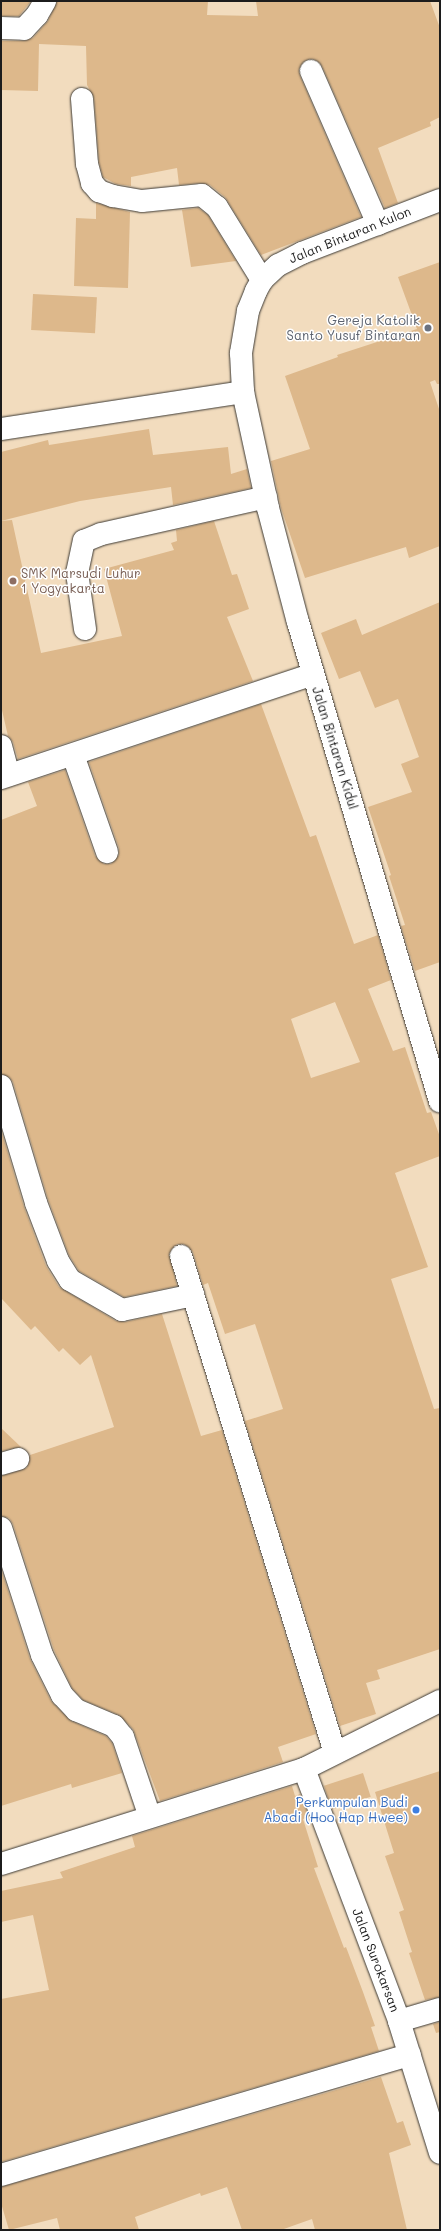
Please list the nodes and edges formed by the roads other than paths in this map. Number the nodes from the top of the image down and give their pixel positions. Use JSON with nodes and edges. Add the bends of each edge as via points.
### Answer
{"nodes":[{"id":1,"x":45,"y":1,"type":"edge"},
{"id":2,"x":1,"y":28,"type":"edge"},
{"id":3,"x":311,"y":71,"type":"dead end"},
{"id":4,"x":82,"y":99,"type":"dead end"},
{"id":5,"x":440,"y":200,"type":"edge"},
{"id":6,"x":378,"y":224,"type":"junction"},
{"id":7,"x":262,"y":280,"type":"junction"},
{"id":8,"x":243,"y":392,"type":"junction"},
{"id":9,"x":1,"y":429,"type":"edge"},
{"id":10,"x":266,"y":497,"type":"junction"},
{"id":11,"x":85,"y":629,"type":"dead end"},
{"id":12,"x":313,"y":674,"type":"junction"},
{"id":13,"x":1,"y":746,"type":"edge"},
{"id":14,"x":72,"y":755,"type":"junction"},
{"id":15,"x":5,"y":776,"type":"edge"},
{"id":16,"x":107,"y":852,"type":"dead end"},
{"id":17,"x":1,"y":1086,"type":"edge"},
{"id":18,"x":440,"y":1101,"type":"edge"},
{"id":19,"x":181,"y":1256,"type":"dead end"},
{"id":20,"x":193,"y":1295,"type":"junction"},
{"id":21,"x":1,"y":1528,"type":"edge"},
{"id":22,"x":440,"y":1701,"type":"edge"},
{"id":23,"x":335,"y":1753,"type":"junction"},
{"id":24,"x":304,"y":1769,"type":"junction"},
{"id":25,"x":150,"y":1817,"type":"junction"},
{"id":26,"x":1,"y":1864,"type":"edge"},
{"id":27,"x":440,"y":2009,"type":"edge"},
{"id":28,"x":399,"y":2020,"type":"junction"},
{"id":29,"x":410,"y":2055,"type":"junction"},
{"id":30,"x":440,"y":2153,"type":"edge"},
{"id":31,"x":1,"y":2174,"type":"edge"}],
"edges":[{"from":1,"to":2,"type":"street","via":[[24,29]]},
{"from":3,"to":6,"type":"street"},
{"from":4,"to":7,"type":"street","via":[[87,164],[92,183],[100,191],[113,196],[142,201],[202,195],[217,207]]},
{"from":5,"to":6,"type":"street","name":"Jalan Bintaran Kulon"},
{"from":6,"to":7,"type":"street","name":"Jalan Bintaran Kulon","via":[[290,258]]},
{"from":7,"to":8,"type":"street","name":"Jalan Bintaran Kulon","via":[[248,311],[243,332]]},
{"from":8,"to":9,"type":"street"},
{"from":8,"to":10,"type":"street","name":"Jalan Bintaran Kidul"},
{"from":10,"to":11,"type":"street","via":[[101,534],[84,541],[77,573]]},
{"from":10,"to":12,"type":"street","name":"Jalan Bintaran Kidul"},
{"from":12,"to":14,"type":"street"},
{"from":12,"to":18,"type":"street","name":"Jalan Bintaran Kidul"},
{"from":13,"to":15,"type":"street"},
{"from":14,"to":15,"type":"street"},
{"from":14,"to":16,"type":"street"},
{"from":17,"to":20,"type":"street","via":[[36,1203],[58,1261],[70,1280],[122,1310]]},
{"from":19,"to":20,"type":"street"},
{"from":20,"to":23,"type":"street"},
{"from":21,"to":25,"type":"street","via":[[42,1655],[62,1695],[76,1710],[114,1726],[123,1737]]},
{"from":22,"to":23,"type":"street"},
{"from":23,"to":24,"type":"street"},
{"from":24,"to":25,"type":"street"},
{"from":24,"to":28,"type":"street","name":"Jalan Surokarsan"},
{"from":25,"to":26,"type":"street"},
{"from":27,"to":28,"type":"street"},
{"from":28,"to":29,"type":"street","name":"Jalan Surokarsan"},
{"from":29,"to":30,"type":"street","name":"Jalan Surokarsan"},
{"from":29,"to":31,"type":"street"}]}
